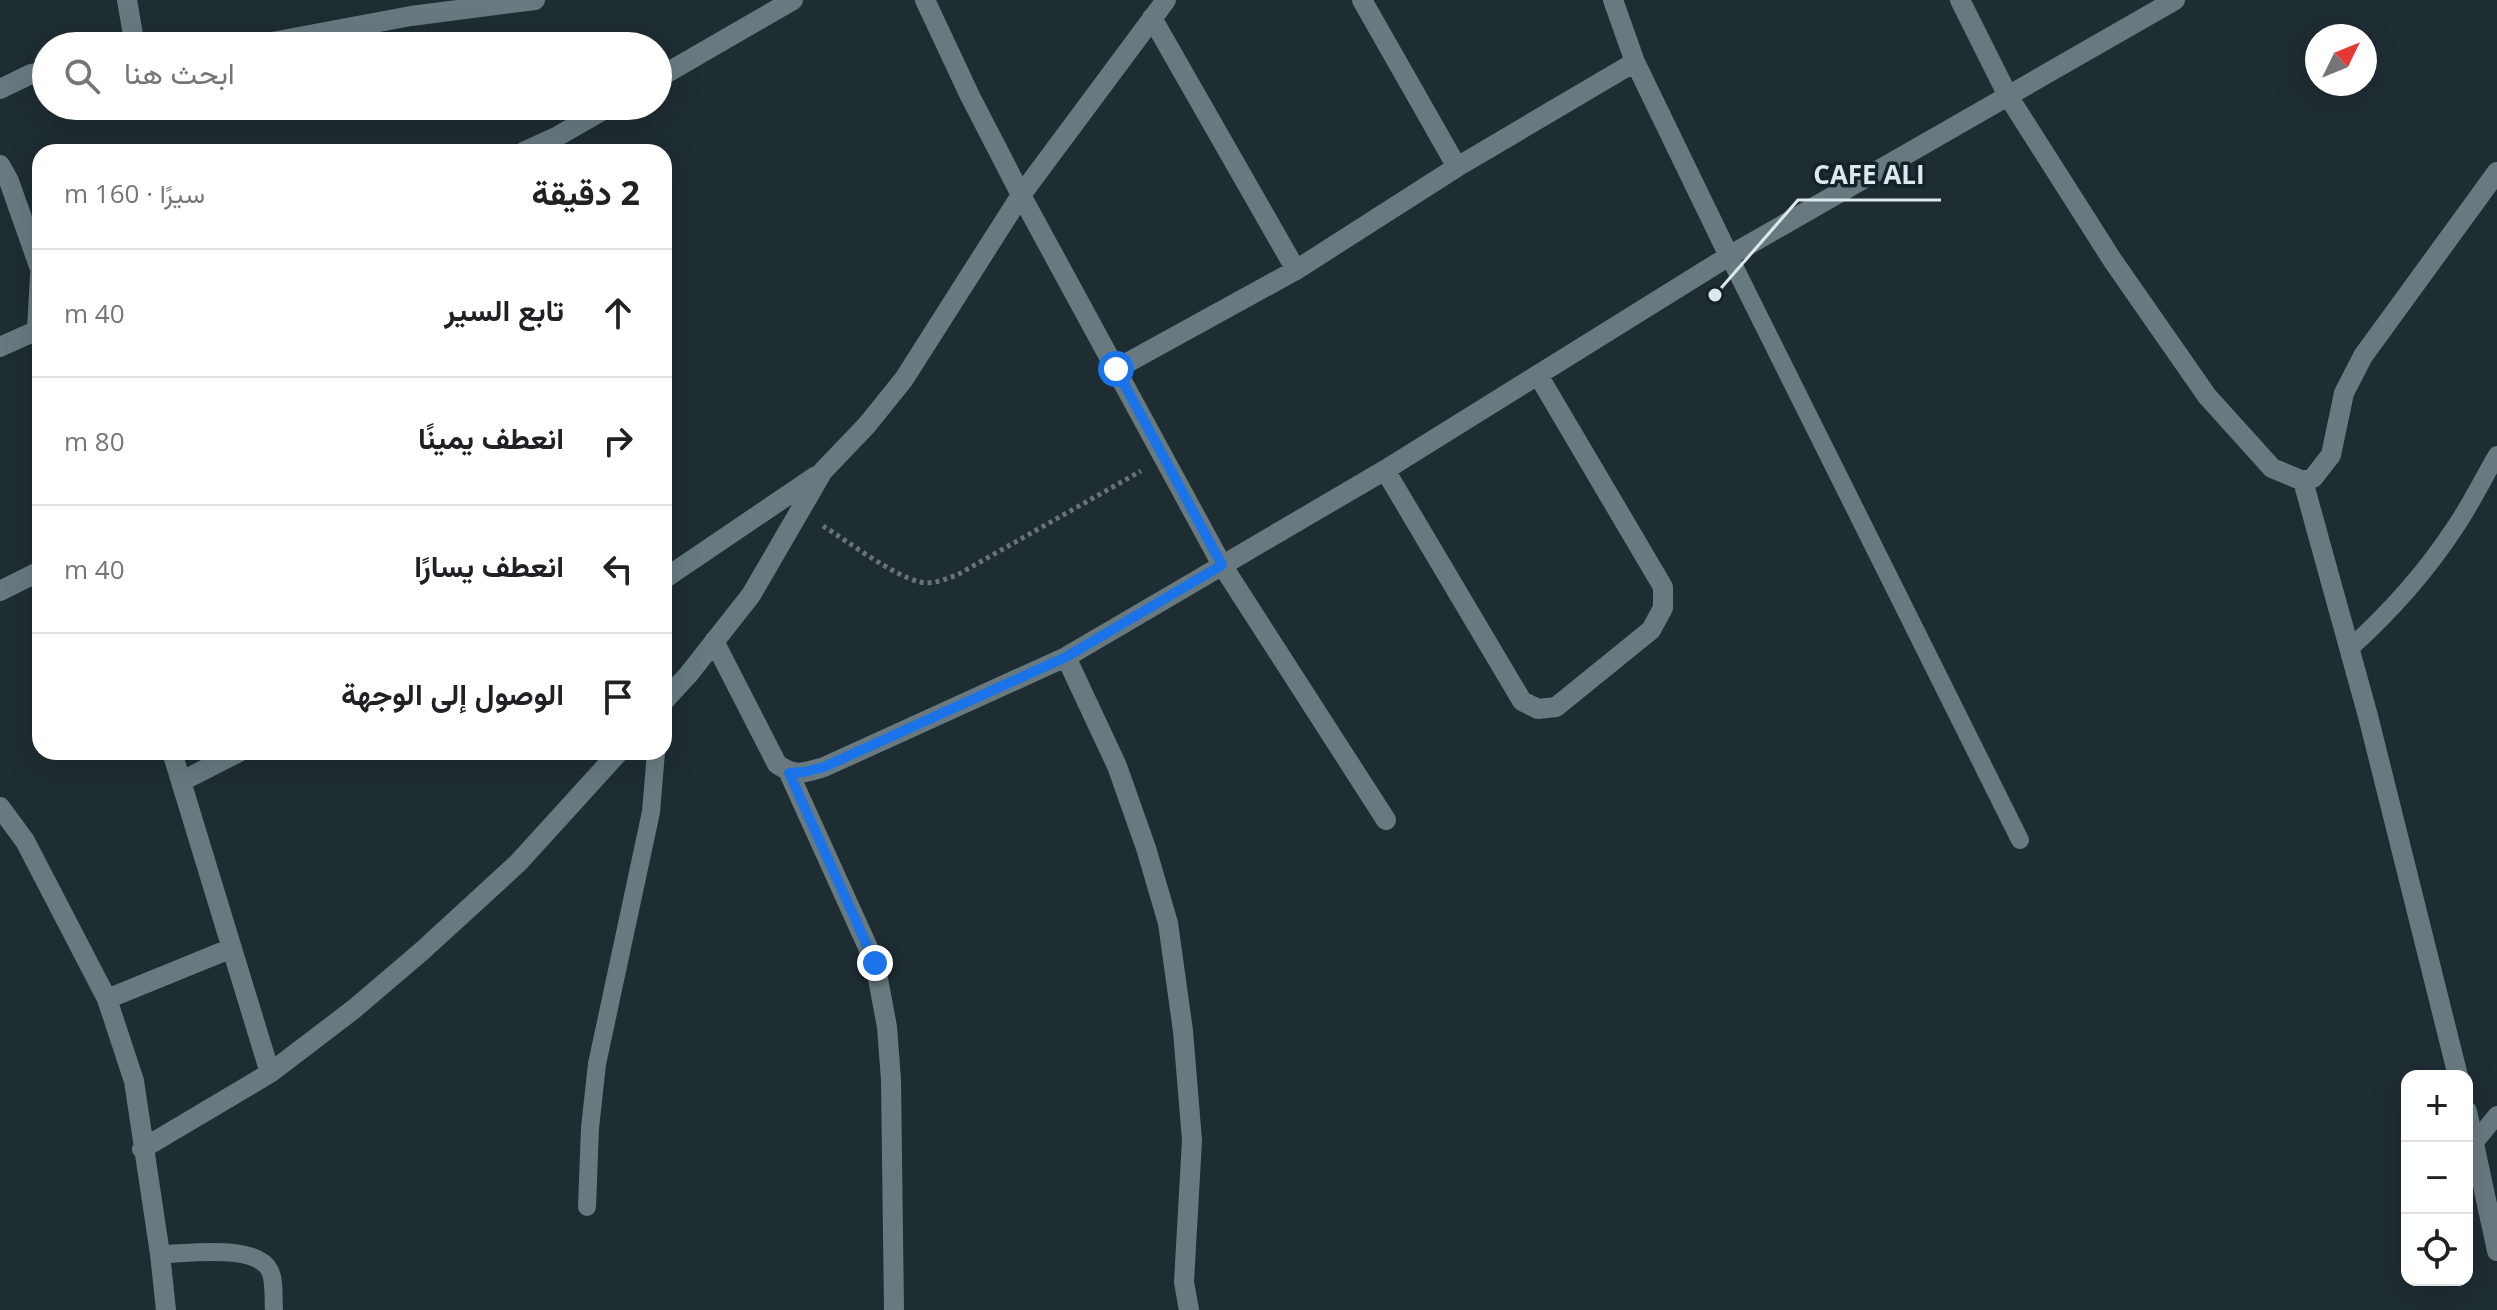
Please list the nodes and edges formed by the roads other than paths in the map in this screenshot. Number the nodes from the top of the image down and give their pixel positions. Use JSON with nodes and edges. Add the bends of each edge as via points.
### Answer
{"nodes":[{"id":1,"x":127,"y":0,"type":"edge"},
{"id":2,"x":535,"y":0,"type":"edge"},
{"id":3,"x":793,"y":0,"type":"edge"},
{"id":4,"x":925,"y":0,"type":"edge"},
{"id":5,"x":1166,"y":0,"type":"edge"},
{"id":6,"x":1362,"y":0,"type":"edge"},
{"id":7,"x":1613,"y":0,"type":"edge"},
{"id":8,"x":1960,"y":0,"type":"edge"},
{"id":9,"x":2175,"y":0,"type":"edge"},
{"id":10,"x":1152,"y":18,"type":"junction"},
{"id":11,"x":133,"y":32,"type":"edge"},
{"id":12,"x":326,"y":32,"type":"edge"},
{"id":13,"x":1635,"y":62,"type":"junction"},
{"id":14,"x":672,"y":70,"type":"edge"},
{"id":15,"x":32,"y":74,"type":"edge"},
{"id":16,"x":0,"y":89,"type":"edge"},
{"id":17,"x":2008,"y":96,"type":"junction"},
{"id":18,"x":586,"y":120,"type":"edge"},
{"id":19,"x":540,"y":144,"type":"edge"},
{"id":20,"x":0,"y":165,"type":"edge"},
{"id":21,"x":1457,"y":167,"type":"junction"},
{"id":22,"x":2497,"y":172,"type":"edge"},
{"id":23,"x":1021,"y":195,"type":"junction"},
{"id":24,"x":32,"y":246,"type":"edge"},
{"id":25,"x":1729,"y":256,"type":"junction"},
{"id":26,"x":1296,"y":270,"type":"junction"},
{"id":27,"x":32,"y":336,"type":"edge"},
{"id":28,"x":0,"y":347,"type":"edge"},
{"id":29,"x":1116,"y":369,"type":"junction"},
{"id":30,"x":1538,"y":375,"type":"junction"},
{"id":31,"x":2497,"y":455,"type":"edge"},
{"id":32,"x":1385,"y":470,"type":"junction"},
{"id":33,"x":823,"y":471,"type":"junction"},
{"id":34,"x":2303,"y":481,"type":"junction"},
{"id":35,"x":1222,"y":565,"type":"junction"},
{"id":36,"x":672,"y":574,"type":"edge"},
{"id":37,"x":32,"y":575,"type":"edge"},
{"id":38,"x":0,"y":591,"type":"edge"},
{"id":39,"x":714,"y":641,"type":"junction"},
{"id":40,"x":2349,"y":649,"type":"junction"},
{"id":41,"x":1066,"y":657,"type":"junction"},
{"id":42,"x":672,"y":684,"type":"edge"},
{"id":43,"x":175,"y":760,"type":"edge"},
{"id":44,"x":223,"y":760,"type":"edge"},
{"id":45,"x":612,"y":760,"type":"edge"},
{"id":46,"x":655,"y":760,"type":"edge"},
{"id":47,"x":789,"y":773,"type":"junction"},
{"id":48,"x":182,"y":781,"type":"junction"},
{"id":49,"x":0,"y":807,"type":"edge"},
{"id":50,"x":1386,"y":820,"type":"dead end"},
{"id":51,"x":2020,"y":840,"type":"dead end"},
{"id":52,"x":232,"y":948,"type":"junction"},
{"id":53,"x":107,"y":999,"type":"junction"},
{"id":54,"x":2456,"y":1070,"type":"edge"},
{"id":55,"x":270,"y":1073,"type":"junction"},
{"id":56,"x":2497,"y":1115,"type":"edge"},
{"id":57,"x":2473,"y":1134,"type":"edge"},
{"id":58,"x":2475,"y":1142,"type":"junction"},
{"id":59,"x":142,"y":1149,"type":"junction"},
{"id":60,"x":587,"y":1207,"type":"dead end"},
{"id":61,"x":2497,"y":1251,"type":"edge"},
{"id":62,"x":160,"y":1254,"type":"junction"},
{"id":63,"x":166,"y":1310,"type":"edge"},
{"id":64,"x":274,"y":1310,"type":"edge"},
{"id":65,"x":894,"y":1310,"type":"edge"},
{"id":66,"x":1189,"y":1310,"type":"edge"}],
"edges":[{"from":1,"to":11,"type":"street"},
{"from":2,"to":12,"type":"street"},
{"from":3,"to":14,"type":"street"},
{"from":4,"to":23,"type":"street"},
{"from":5,"to":10,"type":"street"},
{"from":6,"to":21,"type":"street"},
{"from":7,"to":13,"type":"street"},
{"from":8,"to":17,"type":"street"},
{"from":9,"to":17,"type":"street"},
{"from":10,"to":23,"type":"street"},
{"from":10,"to":26,"type":"street"},
{"from":13,"to":21,"type":"street"},
{"from":13,"to":25,"type":"street"},
{"from":15,"to":16,"type":"street"},
{"from":17,"to":25,"type":"street"},
{"from":17,"to":34,"type":"street","via":[[2207,396],[2272,468]]},
{"from":18,"to":19,"type":"street"},
{"from":20,"to":24,"type":"street"},
{"from":21,"to":26,"type":"street"},
{"from":22,"to":34,"type":"street","via":[[2363,356],[2344,393],[2331,455],[2322,470]]},
{"from":23,"to":29,"type":"street"},
{"from":23,"to":33,"type":"street","via":[[904,379]]},
{"from":25,"to":30,"type":"street"},
{"from":25,"to":51,"type":"lane"},
{"from":26,"to":29,"type":"street"},
{"from":27,"to":28,"type":"street"},
{"from":29,"to":35,"type":"street"},
{"from":30,"to":32,"type":"street"},
{"from":30,"to":32,"type":"street","via":[[1663,587],[1663,608],[1651,630],[1556,707],[1538,709],[1522,701]]},
{"from":31,"to":40,"type":"lane","via":[[2419,576]]},
{"from":32,"to":35,"type":"street"},
{"from":33,"to":36,"type":"street"},
{"from":33,"to":39,"type":"street","via":[[751,595]]},
{"from":34,"to":40,"type":"street"},
{"from":35,"to":41,"type":"street"},
{"from":35,"to":50,"type":"street"},
{"from":37,"to":38,"type":"street"},
{"from":39,"to":42,"type":"street"},
{"from":39,"to":47,"type":"street","via":[[777,764]]},
{"from":40,"to":54,"type":"street"},
{"from":41,"to":47,"type":"street","via":[[824,767]]},
{"from":41,"to":66,"type":"street","via":[[1117,766],[1168,923],[1192,1140],[1184,1282]]},
{"from":43,"to":48,"type":"street"},
{"from":44,"to":48,"type":"street"},
{"from":45,"to":55,"type":"street","via":[[518,863],[422,951]]},
{"from":46,"to":60,"type":"lane","via":[[651,812],[597,1064]]},
{"from":47,"to":65,"type":"street","via":[[875,963],[891,1080]]},
{"from":48,"to":52,"type":"street"},
{"from":49,"to":53,"type":"street","via":[[25,841]]},
{"from":52,"to":53,"type":"street"},
{"from":52,"to":55,"type":"street"},
{"from":53,"to":59,"type":"street","via":[[134,1081]]},
{"from":55,"to":59,"type":"street"},
{"from":56,"to":58,"type":"lane"},
{"from":57,"to":58,"type":"street"},
{"from":58,"to":61,"type":"street"},
{"from":59,"to":62,"type":"street"},
{"from":62,"to":63,"type":"street"},
{"from":62,"to":64,"type":"lane","via":[[244,1253],[261,1260],[271,1272]]}]}
